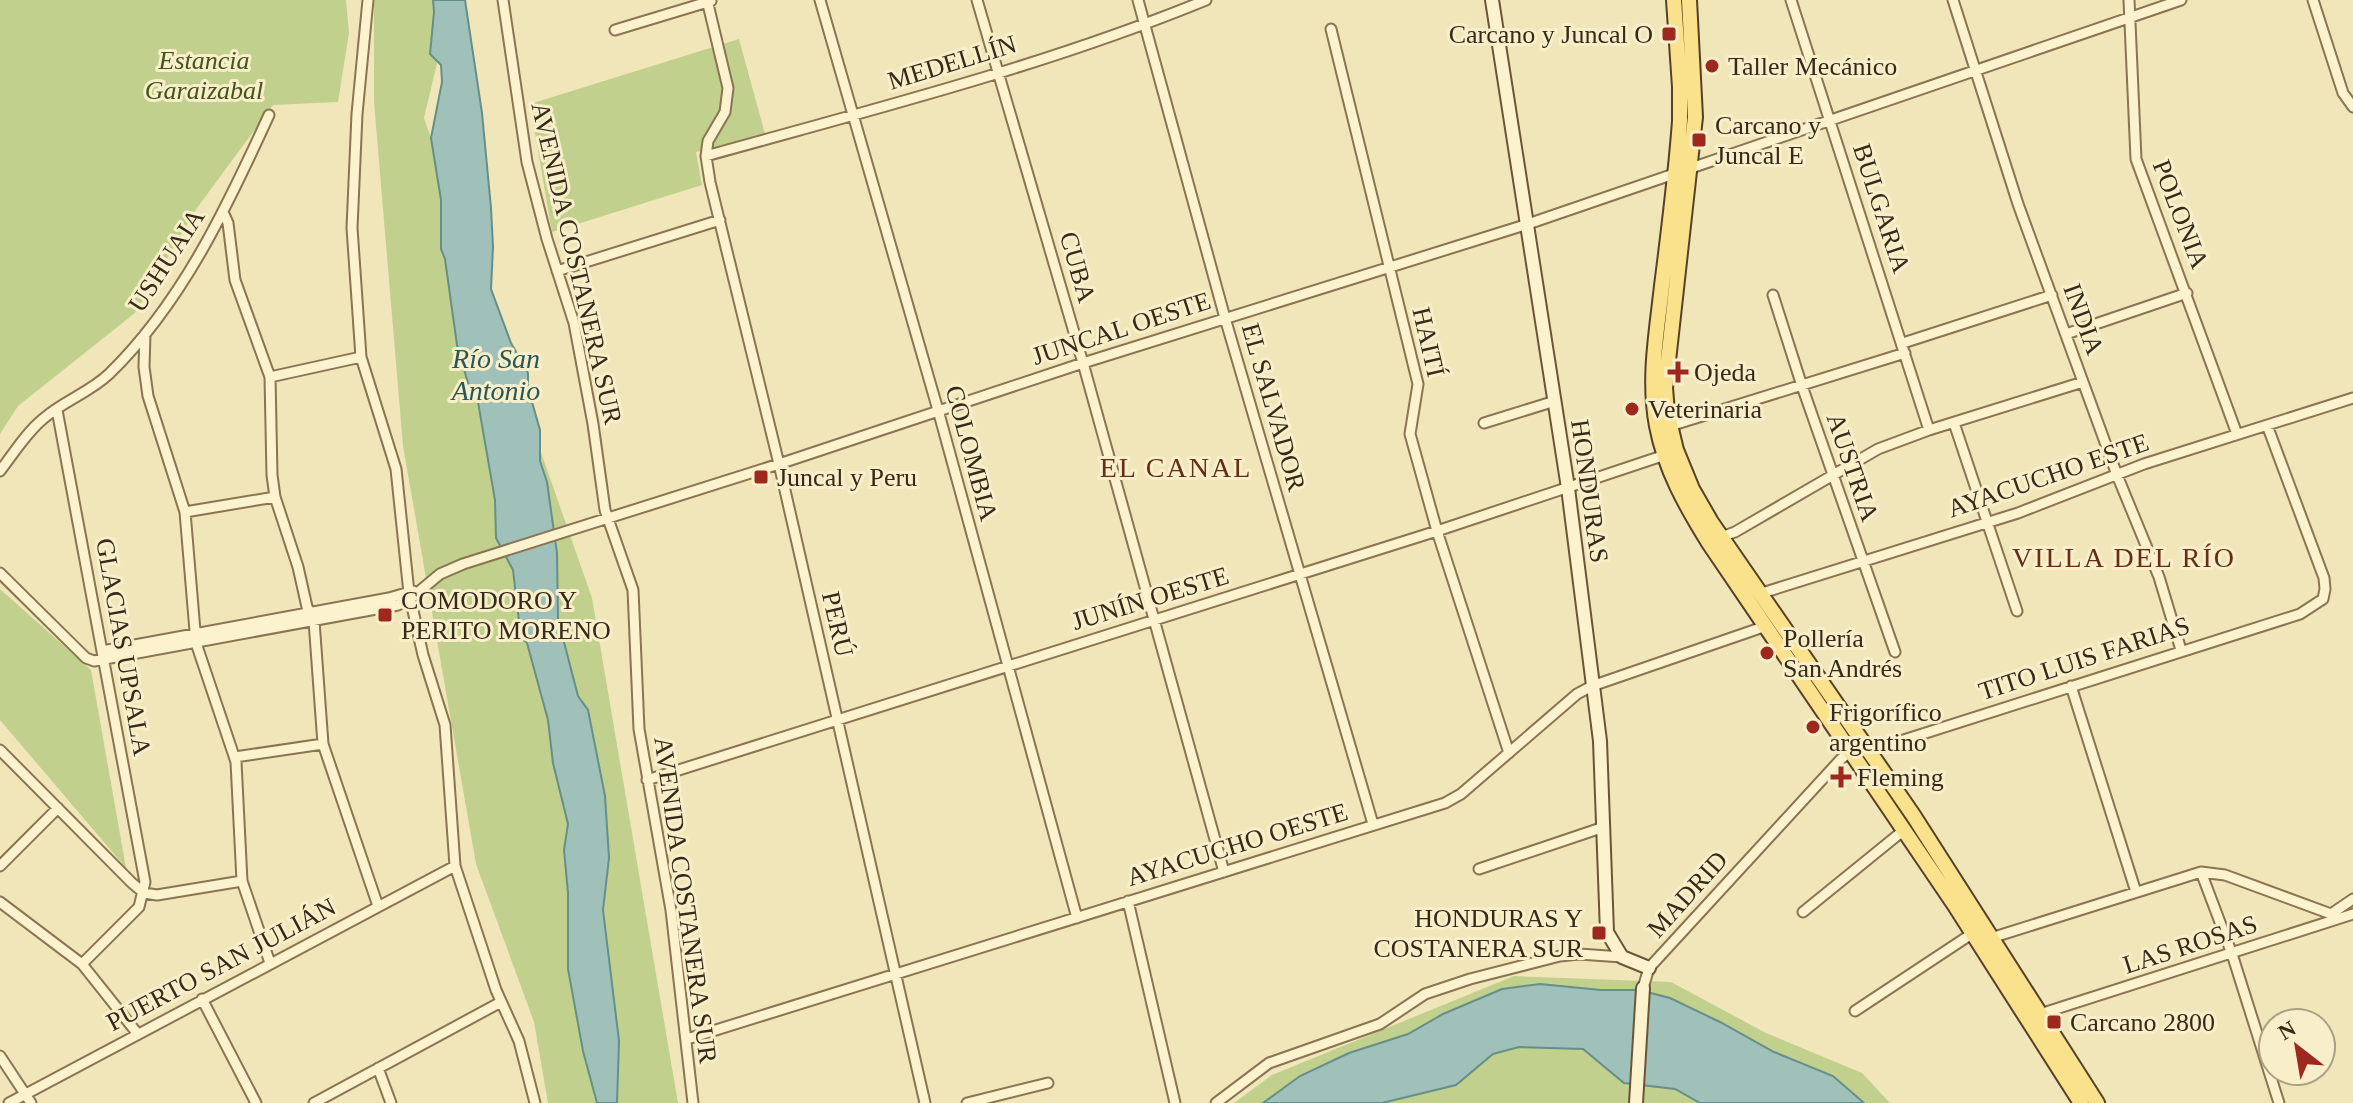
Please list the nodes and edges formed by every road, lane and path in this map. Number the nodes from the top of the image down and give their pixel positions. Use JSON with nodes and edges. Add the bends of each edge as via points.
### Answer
{"nodes":[{"id":1,"x":368,"y":0,"type":"edge"},
{"id":2,"x":503,"y":0,"type":"edge"},
{"id":3,"x":820,"y":0,"type":"edge"},
{"id":4,"x":977,"y":0,"type":"edge"},
{"id":5,"x":1138,"y":0,"type":"edge"},
{"id":6,"x":1206,"y":0,"type":"edge"},
{"id":7,"x":1492,"y":0,"type":"edge"},
{"id":8,"x":1674,"y":0,"type":"edge"},
{"id":9,"x":1689,"y":0,"type":"edge"},
{"id":10,"x":1791,"y":0,"type":"edge"},
{"id":11,"x":1953,"y":0,"type":"edge"},
{"id":12,"x":2129,"y":0,"type":"edge"},
{"id":13,"x":2181,"y":0,"type":"edge"},
{"id":14,"x":2313,"y":0,"type":"edge"},
{"id":15,"x":709,"y":1,"type":"edge"},
{"id":16,"x":2130,"y":17,"type":"junction"},
{"id":17,"x":1146,"y":25,"type":"junction"},
{"id":18,"x":1331,"y":29,"type":"dead end"},
{"id":19,"x":615,"y":30,"type":"dead end"},
{"id":20,"x":1974,"y":69,"type":"junction"},
{"id":21,"x":997,"y":72,"type":"junction"},
{"id":22,"x":2353,"y":107,"type":"edge"},
{"id":23,"x":269,"y":115,"type":"dead end"},
{"id":24,"x":854,"y":115,"type":"junction"},
{"id":25,"x":1831,"y":120,"type":"junction"},
{"id":26,"x":706,"y":156,"type":"junction"},
{"id":27,"x":1682,"y":173,"type":"junction"},
{"id":28,"x":223,"y":212,"type":"junction"},
{"id":29,"x":720,"y":220,"type":"junction"},
{"id":30,"x":1528,"y":224,"type":"junction"},
{"id":31,"x":1389,"y":267,"type":"junction"},
{"id":32,"x":557,"y":271,"type":"junction"},
{"id":33,"x":2187,"y":293,"type":"junction"},
{"id":34,"x":1773,"y":295,"type":"dead end"},
{"id":35,"x":2052,"y":295,"type":"junction"},
{"id":36,"x":1225,"y":318,"type":"junction"},
{"id":37,"x":145,"y":334,"type":"junction"},
{"id":38,"x":2066,"y":334,"type":"junction"},
{"id":39,"x":1904,"y":348,"type":"junction"},
{"id":40,"x":361,"y":357,"type":"junction"},
{"id":41,"x":1083,"y":363,"type":"junction"},
{"id":42,"x":270,"y":377,"type":"junction"},
{"id":43,"x":2083,"y":382,"type":"junction"},
{"id":44,"x":1802,"y":386,"type":"junction"},
{"id":45,"x":2353,"y":398,"type":"edge"},
{"id":46,"x":1555,"y":401,"type":"junction"},
{"id":47,"x":57,"y":410,"type":"junction"},
{"id":48,"x":938,"y":410,"type":"junction"},
{"id":49,"x":1484,"y":423,"type":"dead end"},
{"id":50,"x":1954,"y":423,"type":"junction"},
{"id":51,"x":2267,"y":425,"type":"junction"},
{"id":52,"x":1670,"y":426,"type":"junction"},
{"id":53,"x":1929,"y":430,"type":"junction"},
{"id":54,"x":2237,"y":434,"type":"junction"},
{"id":55,"x":1665,"y":455,"type":"junction"},
{"id":56,"x":779,"y":464,"type":"junction"},
{"id":57,"x":0,"y":471,"type":"edge"},
{"id":58,"x":1833,"y":475,"type":"junction"},
{"id":59,"x":2117,"y":475,"type":"junction"},
{"id":60,"x":1568,"y":488,"type":"junction"},
{"id":61,"x":275,"y":497,"type":"junction"},
{"id":62,"x":185,"y":512,"type":"junction"},
{"id":63,"x":608,"y":519,"type":"junction"},
{"id":64,"x":1987,"y":522,"type":"junction"},
{"id":65,"x":1437,"y":531,"type":"junction"},
{"id":66,"x":1721,"y":537,"type":"junction"},
{"id":67,"x":1863,"y":563,"type":"junction"},
{"id":68,"x":0,"y":573,"type":"edge"},
{"id":69,"x":1298,"y":574,"type":"junction"},
{"id":70,"x":1759,"y":594,"type":"junction"},
{"id":71,"x":410,"y":596,"type":"junction"},
{"id":72,"x":2017,"y":611,"type":"dead end"},
{"id":73,"x":312,"y":617,"type":"junction"},
{"id":74,"x":1153,"y":620,"type":"junction"},
{"id":75,"x":1766,"y":626,"type":"junction"},
{"id":76,"x":195,"y":639,"type":"junction"},
{"id":77,"x":2181,"y":650,"type":"junction"},
{"id":78,"x":1895,"y":652,"type":"dead end"},
{"id":79,"x":102,"y":656,"type":"junction"},
{"id":80,"x":1006,"y":665,"type":"junction"},
{"id":81,"x":1592,"y":686,"type":"junction"},
{"id":82,"x":2071,"y":686,"type":"junction"},
{"id":83,"x":1824,"y":713,"type":"junction"},
{"id":84,"x":837,"y":720,"type":"junction"},
{"id":85,"x":323,"y":744,"type":"junction"},
{"id":86,"x":0,"y":750,"type":"edge"},
{"id":87,"x":1851,"y":751,"type":"junction"},
{"id":88,"x":1869,"y":751,"type":"junction"},
{"id":89,"x":1509,"y":753,"type":"junction"},
{"id":90,"x":235,"y":757,"type":"junction"},
{"id":91,"x":647,"y":780,"type":"junction"},
{"id":92,"x":58,"y":808,"type":"junction"},
{"id":93,"x":1913,"y":815,"type":"junction"},
{"id":94,"x":1373,"y":824,"type":"junction"},
{"id":95,"x":1604,"y":827,"type":"junction"},
{"id":96,"x":1904,"y":830,"type":"junction"},
{"id":97,"x":0,"y":866,"type":"edge"},
{"id":98,"x":455,"y":866,"type":"junction"},
{"id":99,"x":1479,"y":869,"type":"dead end"},
{"id":100,"x":1224,"y":872,"type":"junction"},
{"id":101,"x":2201,"y":872,"type":"junction"},
{"id":102,"x":242,"y":881,"type":"junction"},
{"id":103,"x":2136,"y":892,"type":"junction"},
{"id":104,"x":144,"y":893,"type":"junction"},
{"id":105,"x":2353,"y":899,"type":"edge"},
{"id":106,"x":1128,"y":901,"type":"junction"},
{"id":107,"x":0,"y":902,"type":"edge"},
{"id":108,"x":378,"y":906,"type":"junction"},
{"id":109,"x":1803,"y":912,"type":"dead end"},
{"id":110,"x":2353,"y":914,"type":"edge"},
{"id":111,"x":2332,"y":917,"type":"junction"},
{"id":112,"x":1077,"y":918,"type":"junction"},
{"id":113,"x":1973,"y":933,"type":"junction"},
{"id":114,"x":1991,"y":938,"type":"junction"},
{"id":115,"x":2232,"y":954,"type":"junction"},
{"id":116,"x":1622,"y":957,"type":"junction"},
{"id":117,"x":270,"y":963,"type":"junction"},
{"id":118,"x":82,"y":964,"type":"junction"},
{"id":119,"x":1649,"y":968,"type":"junction"},
{"id":120,"x":896,"y":974,"type":"junction"},
{"id":121,"x":1643,"y":988,"type":"joint"},
{"id":122,"x":202,"y":999,"type":"junction"},
{"id":123,"x":501,"y":1002,"type":"junction"},
{"id":124,"x":1855,"y":1011,"type":"dead end"},
{"id":125,"x":2040,"y":1014,"type":"junction"},
{"id":126,"x":137,"y":1033,"type":"junction"},
{"id":127,"x":687,"y":1039,"type":"junction"},
{"id":128,"x":0,"y":1056,"type":"edge"},
{"id":129,"x":378,"y":1068,"type":"junction"},
{"id":130,"x":1048,"y":1083,"type":"dead end"},
{"id":131,"x":29,"y":1098,"type":"edge"},
{"id":132,"x":9,"y":1103,"type":"edge"},
{"id":133,"x":256,"y":1103,"type":"edge"},
{"id":134,"x":314,"y":1103,"type":"edge"},
{"id":135,"x":391,"y":1103,"type":"edge"},
{"id":136,"x":535,"y":1103,"type":"edge"},
{"id":137,"x":693,"y":1103,"type":"edge"},
{"id":138,"x":925,"y":1103,"type":"edge"},
{"id":139,"x":967,"y":1103,"type":"edge"},
{"id":140,"x":1175,"y":1103,"type":"edge"},
{"id":141,"x":1216,"y":1103,"type":"edge"},
{"id":142,"x":1636,"y":1103,"type":"edge"},
{"id":143,"x":2081,"y":1103,"type":"edge"},
{"id":144,"x":2097,"y":1103,"type":"edge"},
{"id":145,"x":2279,"y":1103,"type":"edge"}],
"edges":[{"from":1,"to":40,"type":"street","via":[[352,228]]},
{"from":2,"to":32,"type":"street","name":"AVENIDA COSTANERA SUR","via":[[527,162]]},
{"from":3,"to":24,"type":"street","name":"COLOMBIA"},
{"from":4,"to":21,"type":"street","name":"CUBA"},
{"from":5,"to":17,"type":"street","name":"EL SALVADOR"},
{"from":6,"to":17,"type":"street","name":"MEDELLÍN"},
{"from":7,"to":30,"type":"main road","name":"HONDURAS"},
{"from":8,"to":27,"type":"main road"},
{"from":9,"to":27,"type":"main road","via":[[1695,85]]},
{"from":10,"to":25,"type":"street","name":"BULGARIA"},
{"from":11,"to":20,"type":"street","name":"INDIA"},
{"from":12,"to":16,"type":"street","name":"POLONIA"},
{"from":13,"to":16,"type":"street","name":"JUNCAL OESTE"},
{"from":14,"to":22,"type":"street","via":[[2343,93]]},
{"from":15,"to":19,"type":"street"},
{"from":15,"to":26,"type":"street","via":[[728,88],[725,112],[708,141]]},
{"from":16,"to":20,"type":"street","name":"JUNCAL OESTE"},
{"from":16,"to":33,"type":"street","name":"POLONIA","via":[[2136,159]]},
{"from":17,"to":21,"type":"street","name":"MEDELLÍN"},
{"from":17,"to":36,"type":"street","name":"EL SALVADOR"},
{"from":18,"to":31,"type":"street","name":"HAITÍ"},
{"from":20,"to":25,"type":"street","name":"JUNCAL OESTE"},
{"from":20,"to":35,"type":"street","name":"INDIA"},
{"from":21,"to":24,"type":"street","name":"MEDELLÍN"},
{"from":21,"to":41,"type":"street","name":"CUBA"},
{"from":23,"to":28,"type":"street","name":"USHUAIA"},
{"from":24,"to":26,"type":"street","name":"MEDELLÍN"},
{"from":24,"to":48,"type":"street","name":"COLOMBIA"},
{"from":25,"to":27,"type":"street","name":"JUNCAL OESTE"},
{"from":25,"to":39,"type":"street","name":"BULGARIA"},
{"from":26,"to":29,"type":"street","name":"PERÚ"},
{"from":27,"to":30,"type":"street","name":"JUNCAL OESTE"},
{"from":27,"to":52,"type":"main road","via":[[1676,237],[1680,258],[1666,364]]},
{"from":27,"to":55,"type":"main road","via":[[1654,367],[1655,416]]},
{"from":28,"to":37,"type":"street","name":"USHUAIA","via":[[171,301]]},
{"from":28,"to":42,"type":"street","via":[[235,280]]},
{"from":29,"to":32,"type":"street"},
{"from":29,"to":56,"type":"street","name":"PERÚ"},
{"from":30,"to":31,"type":"street","name":"JUNCAL OESTE"},
{"from":30,"to":46,"type":"main road","name":"HONDURAS"},
{"from":31,"to":36,"type":"street","name":"JUNCAL OESTE"},
{"from":31,"to":65,"type":"street","name":"HAITÍ","via":[[1418,384],[1410,434]]},
{"from":32,"to":63,"type":"street","name":"AVENIDA COSTANERA SUR","via":[[574,323]]},
{"from":33,"to":38,"type":"street"},
{"from":33,"to":54,"type":"street","name":"POLONIA"},
{"from":34,"to":44,"type":"street","name":"AUSTRIA"},
{"from":35,"to":38,"type":"street","name":"INDIA"},
{"from":35,"to":39,"type":"street"},
{"from":36,"to":41,"type":"street","name":"JUNCAL OESTE"},
{"from":36,"to":69,"type":"street","name":"EL SALVADOR"},
{"from":37,"to":47,"type":"street","name":"USHUAIA","via":[[97,384]]},
{"from":37,"to":62,"type":"street","via":[[148,396]]},
{"from":38,"to":43,"type":"street","name":"INDIA"},
{"from":39,"to":44,"type":"street"},
{"from":39,"to":53,"type":"street","name":"BULGARIA"},
{"from":40,"to":42,"type":"street"},
{"from":40,"to":71,"type":"street","via":[[396,469]]},
{"from":41,"to":48,"type":"street","name":"JUNCAL OESTE"},
{"from":41,"to":74,"type":"street","name":"CUBA"},
{"from":42,"to":61,"type":"street"},
{"from":43,"to":50,"type":"street"},
{"from":43,"to":59,"type":"street","name":"INDIA"},
{"from":44,"to":52,"type":"street"},
{"from":44,"to":58,"type":"street","name":"AUSTRIA"},
{"from":45,"to":51,"type":"street","name":"AYACUCHO ESTE"},
{"from":46,"to":49,"type":"street"},
{"from":46,"to":60,"type":"main road","name":"HONDURAS"},
{"from":47,"to":57,"type":"street","name":"USHUAIA","via":[[43,419]]},
{"from":47,"to":79,"type":"street","name":"GLACIAS UPSALA"},
{"from":48,"to":56,"type":"street","name":"JUNCAL OESTE"},
{"from":48,"to":80,"type":"street","name":"COLOMBIA"},
{"from":50,"to":53,"type":"street"},
{"from":50,"to":64,"type":"street"},
{"from":51,"to":54,"type":"street","name":"AYACUCHO ESTE"},
{"from":51,"to":77,"type":"street","name":"TITO LUIS FARIAS","via":[[2324,578],[2323,599],[2300,614]]},
{"from":52,"to":66,"type":"main road","via":[[1685,474]]},
{"from":53,"to":58,"type":"street","via":[[1878,449]]},
{"from":54,"to":59,"type":"street","name":"AYACUCHO ESTE"},
{"from":55,"to":60,"type":"street","name":"JUNÍN OESTE"},
{"from":55,"to":75,"type":"main road","via":[[1699,527]]},
{"from":56,"to":63,"type":"street","name":"JUNCAL OESTE"},
{"from":56,"to":84,"type":"street","name":"PERÚ"},
{"from":58,"to":66,"type":"street"},
{"from":58,"to":67,"type":"street","name":"AUSTRIA"},
{"from":59,"to":64,"type":"street","name":"AYACUCHO ESTE"},
{"from":59,"to":77,"type":"street","name":"INDIA","via":[[2159,577]]},
{"from":60,"to":65,"type":"street","name":"JUNÍN OESTE"},
{"from":60,"to":81,"type":"main road","name":"HONDURAS"},
{"from":61,"to":62,"type":"street"},
{"from":61,"to":73,"type":"street"},
{"from":62,"to":76,"type":"street"},
{"from":63,"to":71,"type":"street","name":"JUNCAL OESTE","via":[[463,564]]},
{"from":63,"to":91,"type":"street","name":"AVENIDA COSTANERA SUR","via":[[633,590],[636,702]]},
{"from":64,"to":67,"type":"street","name":"AYACUCHO ESTE"},
{"from":64,"to":72,"type":"street"},
{"from":65,"to":69,"type":"street","name":"JUNÍN OESTE"},
{"from":65,"to":89,"type":"street","name":"HAITÍ"},
{"from":66,"to":70,"type":"main road"},
{"from":67,"to":70,"type":"street","name":"AYACUCHO ESTE"},
{"from":67,"to":78,"type":"street","name":"AUSTRIA"},
{"from":68,"to":79,"type":"street","via":[[86,658]]},
{"from":69,"to":74,"type":"street","name":"JUNÍN OESTE"},
{"from":69,"to":94,"type":"street","name":"EL SALVADOR"},
{"from":70,"to":88,"type":"main road"},
{"from":71,"to":73,"type":"street"},
{"from":71,"to":98,"type":"street","via":[[445,725]]},
{"from":73,"to":76,"type":"street"},
{"from":73,"to":85,"type":"street"},
{"from":74,"to":80,"type":"street","name":"JUNÍN OESTE"},
{"from":74,"to":100,"type":"street","name":"CUBA"},
{"from":75,"to":81,"type":"street","name":"AYACUCHO OESTE"},
{"from":75,"to":83,"type":"main road"},
{"from":76,"to":79,"type":"street"},
{"from":76,"to":90,"type":"street"},
{"from":77,"to":82,"type":"street","name":"TITO LUIS FARIAS"},
{"from":79,"to":104,"type":"street","name":"GLACIAS UPSALA"},
{"from":80,"to":84,"type":"street","name":"JUNÍN OESTE"},
{"from":80,"to":112,"type":"street","name":"COLOMBIA"},
{"from":81,"to":89,"type":"street","name":"AYACUCHO OESTE"},
{"from":81,"to":95,"type":"main road","name":"HONDURAS"},
{"from":82,"to":88,"type":"street","name":"TITO LUIS FARIAS"},
{"from":82,"to":103,"type":"street"},
{"from":83,"to":87,"type":"main road"},
{"from":83,"to":88,"type":"main road","via":[[1856,746]]},
{"from":84,"to":91,"type":"street","name":"JUNÍN OESTE"},
{"from":84,"to":120,"type":"street","name":"PERÚ"},
{"from":85,"to":90,"type":"street"},
{"from":85,"to":108,"type":"street"},
{"from":86,"to":92,"type":"street"},
{"from":87,"to":88,"type":"street","name":"TITO LUIS FARIAS"},
{"from":87,"to":93,"type":"main road","via":[[1864,757]]},
{"from":87,"to":96,"type":"main road"},
{"from":87,"to":119,"type":"street","name":"MADRID"},
{"from":88,"to":93,"type":"main road"},
{"from":89,"to":94,"type":"street","name":"AYACUCHO OESTE","via":[[1445,803]]},
{"from":90,"to":102,"type":"street"},
{"from":91,"to":127,"type":"street","name":"AVENIDA COSTANERA SUR"},
{"from":92,"to":97,"type":"street"},
{"from":92,"to":104,"type":"street"},
{"from":93,"to":114,"type":"main road"},
{"from":94,"to":100,"type":"street","name":"AYACUCHO OESTE"},
{"from":95,"to":99,"type":"street"},
{"from":95,"to":116,"type":"main road","name":"HONDURAS","via":[[1607,932]]},
{"from":96,"to":109,"type":"street"},
{"from":96,"to":113,"type":"main road"},
{"from":98,"to":108,"type":"street","name":"PUERTO SAN JULIÁN"},
{"from":98,"to":123,"type":"street"},
{"from":100,"to":106,"type":"street","name":"AYACUCHO OESTE"},
{"from":101,"to":103,"type":"street"},
{"from":101,"to":111,"type":"street","via":[[2225,875]]},
{"from":101,"to":115,"type":"street"},
{"from":102,"to":104,"type":"street"},
{"from":102,"to":117,"type":"street"},
{"from":103,"to":114,"type":"street"},
{"from":104,"to":118,"type":"street","via":[[139,907]]},
{"from":105,"to":111,"type":"street","name":"LAS ROSAS"},
{"from":106,"to":112,"type":"street","name":"AYACUCHO OESTE"},
{"from":106,"to":140,"type":"street"},
{"from":107,"to":118,"type":"street"},
{"from":108,"to":117,"type":"street","name":"PUERTO SAN JULIÁN"},
{"from":110,"to":111,"type":"street","name":"LAS ROSAS"},
{"from":111,"to":115,"type":"street","name":"LAS ROSAS"},
{"from":112,"to":120,"type":"street","name":"AYACUCHO OESTE"},
{"from":113,"to":124,"type":"street"},
{"from":113,"to":143,"type":"main road"},
{"from":114,"to":125,"type":"main road"},
{"from":115,"to":125,"type":"street","name":"LAS ROSAS"},
{"from":115,"to":145,"type":"street"},
{"from":116,"to":119,"type":"main road"},
{"from":116,"to":141,"type":"street","via":[[1560,956],[1425,994],[1380,1024],[1269,1063]]},
{"from":117,"to":122,"type":"street","name":"PUERTO SAN JULIÁN"},
{"from":118,"to":126,"type":"street"},
{"from":119,"to":121,"type":"street","name":"MADRID"},
{"from":120,"to":127,"type":"street","name":"AYACUCHO OESTE"},
{"from":120,"to":138,"type":"street","name":"PERÚ"},
{"from":121,"to":142,"type":"main road","name":"MADRID"},
{"from":122,"to":126,"type":"street","name":"PUERTO SAN JULIÁN"},
{"from":122,"to":133,"type":"street"},
{"from":123,"to":129,"type":"street"},
{"from":123,"to":136,"type":"street","via":[[519,1041]]},
{"from":125,"to":144,"type":"main road"},
{"from":126,"to":131,"type":"street","name":"PUERTO SAN JULIÁN"},
{"from":127,"to":137,"type":"street","name":"AVENIDA COSTANERA SUR"},
{"from":128,"to":131,"type":"street"},
{"from":129,"to":134,"type":"street"},
{"from":129,"to":135,"type":"street"},
{"from":130,"to":139,"type":"street"},
{"from":131,"to":132,"type":"street","name":"PUERTO SAN JULIÁN"}]}
